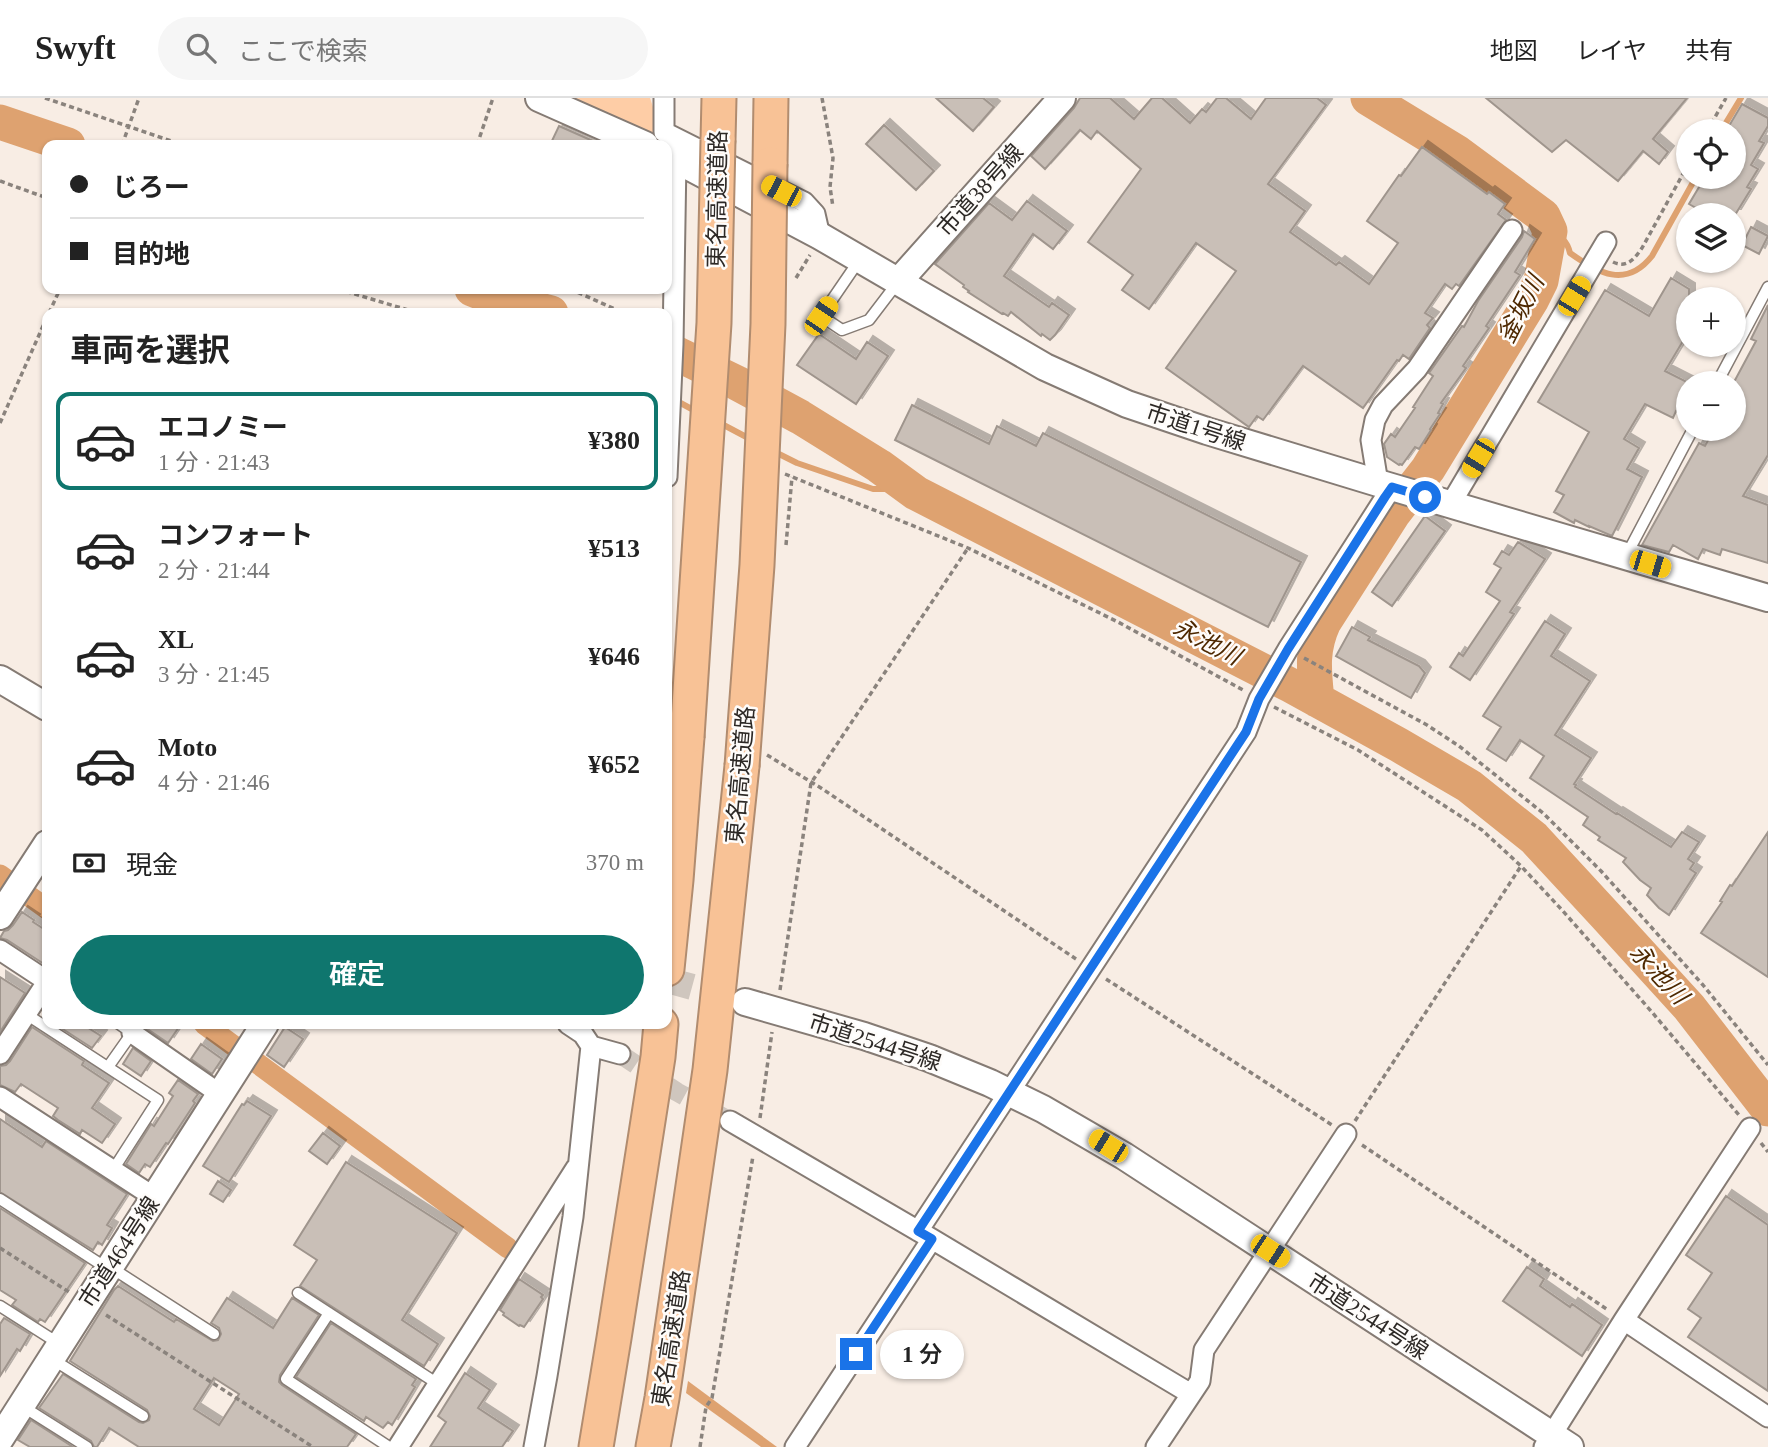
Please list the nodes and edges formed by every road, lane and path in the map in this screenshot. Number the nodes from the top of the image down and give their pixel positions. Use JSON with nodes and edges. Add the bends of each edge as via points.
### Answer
{"nodes":[{"id":1,"x":45,"y":98,"type":"edge"},
{"id":2,"x":139,"y":98,"type":"edge"},
{"id":3,"x":493,"y":98,"type":"edge"},
{"id":4,"x":539,"y":98,"type":"edge"},
{"id":5,"x":664,"y":98,"type":"edge"},
{"id":6,"x":719,"y":98,"type":"edge"},
{"id":7,"x":771,"y":98,"type":"edge"},
{"id":8,"x":822,"y":98,"type":"edge"},
{"id":9,"x":1062,"y":98,"type":"edge"},
{"id":10,"x":1726,"y":98,"type":"edge"},
{"id":11,"x":1714,"y":119,"type":"edge"},
{"id":12,"x":129,"y":127,"type":"junction"},
{"id":13,"x":124,"y":140,"type":"edge"},
{"id":14,"x":168,"y":140,"type":"edge"},
{"id":15,"x":479,"y":140,"type":"edge"},
{"id":16,"x":643,"y":140,"type":"edge"},
{"id":17,"x":663,"y":140,"type":"edge"},
{"id":18,"x":672,"y":151,"type":"edge"},
{"id":19,"x":672,"y":153,"type":"edge"},
{"id":20,"x":0,"y":181,"type":"edge"},
{"id":21,"x":1676,"y":187,"type":"edge"},
{"id":22,"x":42,"y":196,"type":"edge"},
{"id":23,"x":834,"y":211,"type":"dead end"},
{"id":24,"x":1513,"y":230,"type":"dead end"},
{"id":25,"x":820,"y":236,"type":"junction"},
{"id":26,"x":1597,"y":258,"type":"joint"},
{"id":27,"x":860,"y":259,"type":"junction"},
{"id":28,"x":898,"y":282,"type":"junction"},
{"id":29,"x":1768,"y":287,"type":"edge"},
{"id":30,"x":354,"y":294,"type":"edge"},
{"id":31,"x":581,"y":294,"type":"edge"},
{"id":32,"x":400,"y":308,"type":"edge"},
{"id":33,"x":613,"y":308,"type":"edge"},
{"id":34,"x":672,"y":324,"type":"edge"},
{"id":35,"x":42,"y":329,"type":"edge"},
{"id":36,"x":1723,"y":371,"type":"edge"},
{"id":37,"x":672,"y":376,"type":"edge"},
{"id":38,"x":0,"y":424,"type":"edge"},
{"id":39,"x":1687,"y":441,"type":"edge"},
{"id":40,"x":792,"y":477,"type":"dead end"},
{"id":41,"x":1409,"y":493,"type":"junction"},
{"id":42,"x":968,"y":548,"type":"junction"},
{"id":43,"x":1626,"y":557,"type":"junction"},
{"id":44,"x":1768,"y":598,"type":"edge"},
{"id":45,"x":1307,"y":660,"type":"dead end"},
{"id":46,"x":0,"y":679,"type":"edge"},
{"id":47,"x":1260,"y":697,"type":"junction"},
{"id":48,"x":42,"y":704,"type":"edge"},
{"id":49,"x":1290,"y":715,"type":"dead end"},
{"id":50,"x":755,"y":761,"type":"junction"},
{"id":51,"x":811,"y":783,"type":"junction"},
{"id":52,"x":42,"y":851,"type":"edge"},
{"id":53,"x":1521,"y":866,"type":"junction"},
{"id":54,"x":8,"y":902,"type":"edge"},
{"id":55,"x":672,"y":920,"type":"edge"},
{"id":56,"x":0,"y":950,"type":"edge"},
{"id":57,"x":1091,"y":969,"type":"junction"},
{"id":58,"x":42,"y":978,"type":"edge"},
{"id":59,"x":42,"y":989,"type":"edge"},
{"id":60,"x":745,"y":1002,"type":"tunnel mouth"},
{"id":61,"x":776,"y":1010,"type":"junction"},
{"id":62,"x":26,"y":1014,"type":"junction"},
{"id":63,"x":42,"y":1024,"type":"edge"},
{"id":64,"x":49,"y":1029,"type":"edge"},
{"id":65,"x":125,"y":1029,"type":"edge"},
{"id":66,"x":126,"y":1029,"type":"edge"},
{"id":67,"x":262,"y":1029,"type":"edge"},
{"id":68,"x":661,"y":1029,"type":"edge"},
{"id":69,"x":583,"y":1032,"type":"edge"},
{"id":70,"x":771,"y":1043,"type":"dead end"},
{"id":71,"x":620,"y":1054,"type":"tunnel mouth"},
{"id":72,"x":0,"y":1055,"type":"edge"},
{"id":73,"x":1768,"y":1065,"type":"edge"},
{"id":74,"x":108,"y":1067,"type":"junction"},
{"id":75,"x":1010,"y":1092,"type":"junction"},
{"id":76,"x":220,"y":1094,"type":"junction"},
{"id":77,"x":0,"y":1097,"type":"edge"},
{"id":78,"x":730,"y":1121,"type":"tunnel mouth"},
{"id":79,"x":1750,"y":1128,"type":"junction"},
{"id":80,"x":1346,"y":1135,"type":"junction"},
{"id":81,"x":757,"y":1136,"type":"junction"},
{"id":82,"x":1768,"y":1152,"type":"edge"},
{"id":83,"x":579,"y":1163,"type":"junction"},
{"id":84,"x":113,"y":1171,"type":"junction"},
{"id":85,"x":154,"y":1198,"type":"junction"},
{"id":86,"x":0,"y":1199,"type":"edge"},
{"id":87,"x":925,"y":1235,"type":"junction"},
{"id":88,"x":0,"y":1248,"type":"edge"},
{"id":89,"x":1270,"y":1251,"type":"junction"},
{"id":90,"x":108,"y":1269,"type":"junction"},
{"id":91,"x":299,"y":1293,"type":"dead end"},
{"id":92,"x":81,"y":1299,"type":"junction"},
{"id":93,"x":0,"y":1306,"type":"edge"},
{"id":94,"x":329,"y":1313,"type":"junction"},
{"id":95,"x":1624,"y":1320,"type":"junction"},
{"id":96,"x":214,"y":1334,"type":"dead end"},
{"id":97,"x":56,"y":1352,"type":"junction"},
{"id":98,"x":438,"y":1384,"type":"junction"},
{"id":99,"x":1191,"y":1394,"type":"junction"},
{"id":100,"x":22,"y":1406,"type":"junction"},
{"id":101,"x":143,"y":1416,"type":"dead end"},
{"id":102,"x":1768,"y":1417,"type":"edge"},
{"id":103,"x":0,"y":1439,"type":"edge"},
{"id":104,"x":1555,"y":1443,"type":"edge"},
{"id":105,"x":87,"y":1447,"type":"edge"},
{"id":106,"x":313,"y":1447,"type":"edge"},
{"id":107,"x":389,"y":1447,"type":"edge"},
{"id":108,"x":398,"y":1447,"type":"edge"},
{"id":109,"x":534,"y":1447,"type":"edge"},
{"id":110,"x":596,"y":1447,"type":"edge"},
{"id":111,"x":653,"y":1447,"type":"edge"},
{"id":112,"x":700,"y":1447,"type":"edge"},
{"id":113,"x":794,"y":1447,"type":"edge"},
{"id":114,"x":1156,"y":1447,"type":"edge"}],
"edges":[{"from":1,"to":12,"type":"path"},
{"from":2,"to":12,"type":"path"},
{"from":3,"to":15,"type":"path"},
{"from":4,"to":16,"type":"street","name":"市道1号線"},
{"from":5,"to":17,"type":"street"},
{"from":6,"to":55,"type":"highway","name":"東名高速道路","bridge":true,"via":[[714,323]]},
{"from":7,"to":50,"type":"highway","name":"東名高速道路","bridge":true},
{"from":8,"to":23,"type":"path","via":[[833,158],[830,187]]},
{"from":9,"to":28,"type":"street","name":"市道38号線"},
{"from":10,"to":11,"type":"path"},
{"from":12,"to":13,"type":"path"},
{"from":12,"to":14,"type":"path"},
{"from":18,"to":25,"type":"street","via":[[804,202],[815,214]]},
{"from":19,"to":25,"type":"street","name":"市道1号線"},
{"from":20,"to":22,"type":"path"},
{"from":21,"to":26,"type":"path","via":[[1634,259],[1618,264]]},
{"from":24,"to":41,"type":"street","via":[[1417,369],[1375,420],[1371,440]]},
{"from":25,"to":27,"type":"street","name":"市道1号線"},
{"from":26,"to":41,"type":"street"},
{"from":27,"to":28,"type":"street","name":"市道1号線"},
{"from":27,"to":28,"type":"lane","via":[[821,316],[842,330],[869,320]]},
{"from":28,"to":41,"type":"street","name":"市道1号線","via":[[1045,367],[1127,404]]},
{"from":29,"to":36,"type":"lane"},
{"from":30,"to":32,"type":"path"},
{"from":31,"to":33,"type":"path"},
{"from":34,"to":37,"type":"street"},
{"from":35,"to":38,"type":"path"},
{"from":39,"to":43,"type":"lane"},
{"from":40,"to":42,"type":"path"},
{"from":41,"to":43,"type":"street","name":"市道1号線"},
{"from":41,"to":47,"type":"street","via":[[1286,654]]},
{"from":42,"to":47,"type":"path"},
{"from":42,"to":51,"type":"path"},
{"from":43,"to":44,"type":"street","name":"市道1号線"},
{"from":45,"to":73,"type":"path","via":[[1427,725],[1543,813],[1703,985]]},
{"from":46,"to":48,"type":"street"},
{"from":47,"to":57,"type":"street","via":[[1246,732]]},
{"from":49,"to":53,"type":"path","via":[[1358,750],[1482,830]]},
{"from":50,"to":51,"type":"path"},
{"from":50,"to":111,"type":"highway","name":"東名高速道路"},
{"from":51,"to":57,"type":"path"},
{"from":51,"to":61,"type":"path"},
{"from":52,"to":54,"type":"street"},
{"from":53,"to":79,"type":"path"},
{"from":53,"to":80,"type":"path"},
{"from":56,"to":58,"type":"street"},
{"from":57,"to":75,"type":"street"},
{"from":57,"to":80,"type":"path"},
{"from":59,"to":62,"type":"street"},
{"from":60,"to":61,"type":"street","name":"市道2544号線"},
{"from":61,"to":75,"type":"street","name":"市道2544号線","via":[[929,1058]]},
{"from":62,"to":63,"type":"lane"},
{"from":62,"to":72,"type":"street"},
{"from":64,"to":74,"type":"lane"},
{"from":65,"to":74,"type":"lane"},
{"from":66,"to":76,"type":"street"},
{"from":67,"to":76,"type":"street","name":"市道464号線"},
{"from":68,"to":110,"type":"highway"},
{"from":69,"to":71,"type":"street"},
{"from":69,"to":83,"type":"street"},
{"from":70,"to":81,"type":"path"},
{"from":74,"to":84,"type":"lane","via":[[158,1100]]},
{"from":75,"to":87,"type":"street"},
{"from":75,"to":89,"type":"street","name":"市道2544号線","via":[[1094,1137]]},
{"from":76,"to":85,"type":"street","name":"市道464号線"},
{"from":77,"to":84,"type":"street"},
{"from":78,"to":81,"type":"street"},
{"from":79,"to":82,"type":"path"},
{"from":79,"to":95,"type":"street"},
{"from":80,"to":89,"type":"street"},
{"from":80,"to":95,"type":"path"},
{"from":81,"to":87,"type":"street"},
{"from":81,"to":112,"type":"path"},
{"from":83,"to":98,"type":"street"},
{"from":83,"to":109,"type":"street"},
{"from":84,"to":85,"type":"street"},
{"from":85,"to":90,"type":"street","name":"市道464号線"},
{"from":86,"to":90,"type":"lane"},
{"from":87,"to":99,"type":"street"},
{"from":87,"to":113,"type":"street"},
{"from":88,"to":92,"type":"path"},
{"from":89,"to":99,"type":"street","via":[[1203,1350],[1200,1381]]},
{"from":89,"to":104,"type":"street","name":"市道2544号線"},
{"from":90,"to":92,"type":"street","name":"市道464号線"},
{"from":90,"to":96,"type":"lane"},
{"from":91,"to":94,"type":"lane"},
{"from":92,"to":97,"type":"street","name":"市道464号線"},
{"from":92,"to":106,"type":"path"},
{"from":93,"to":97,"type":"lane"},
{"from":94,"to":98,"type":"lane"},
{"from":94,"to":107,"type":"lane","via":[[286,1379]]},
{"from":95,"to":102,"type":"street"},
{"from":95,"to":104,"type":"street"},
{"from":97,"to":100,"type":"street","name":"市道464号線"},
{"from":97,"to":101,"type":"lane"},
{"from":98,"to":108,"type":"street"},
{"from":99,"to":114,"type":"street"},
{"from":100,"to":103,"type":"street","name":"市道464号線"},
{"from":100,"to":105,"type":"lane"}]}
